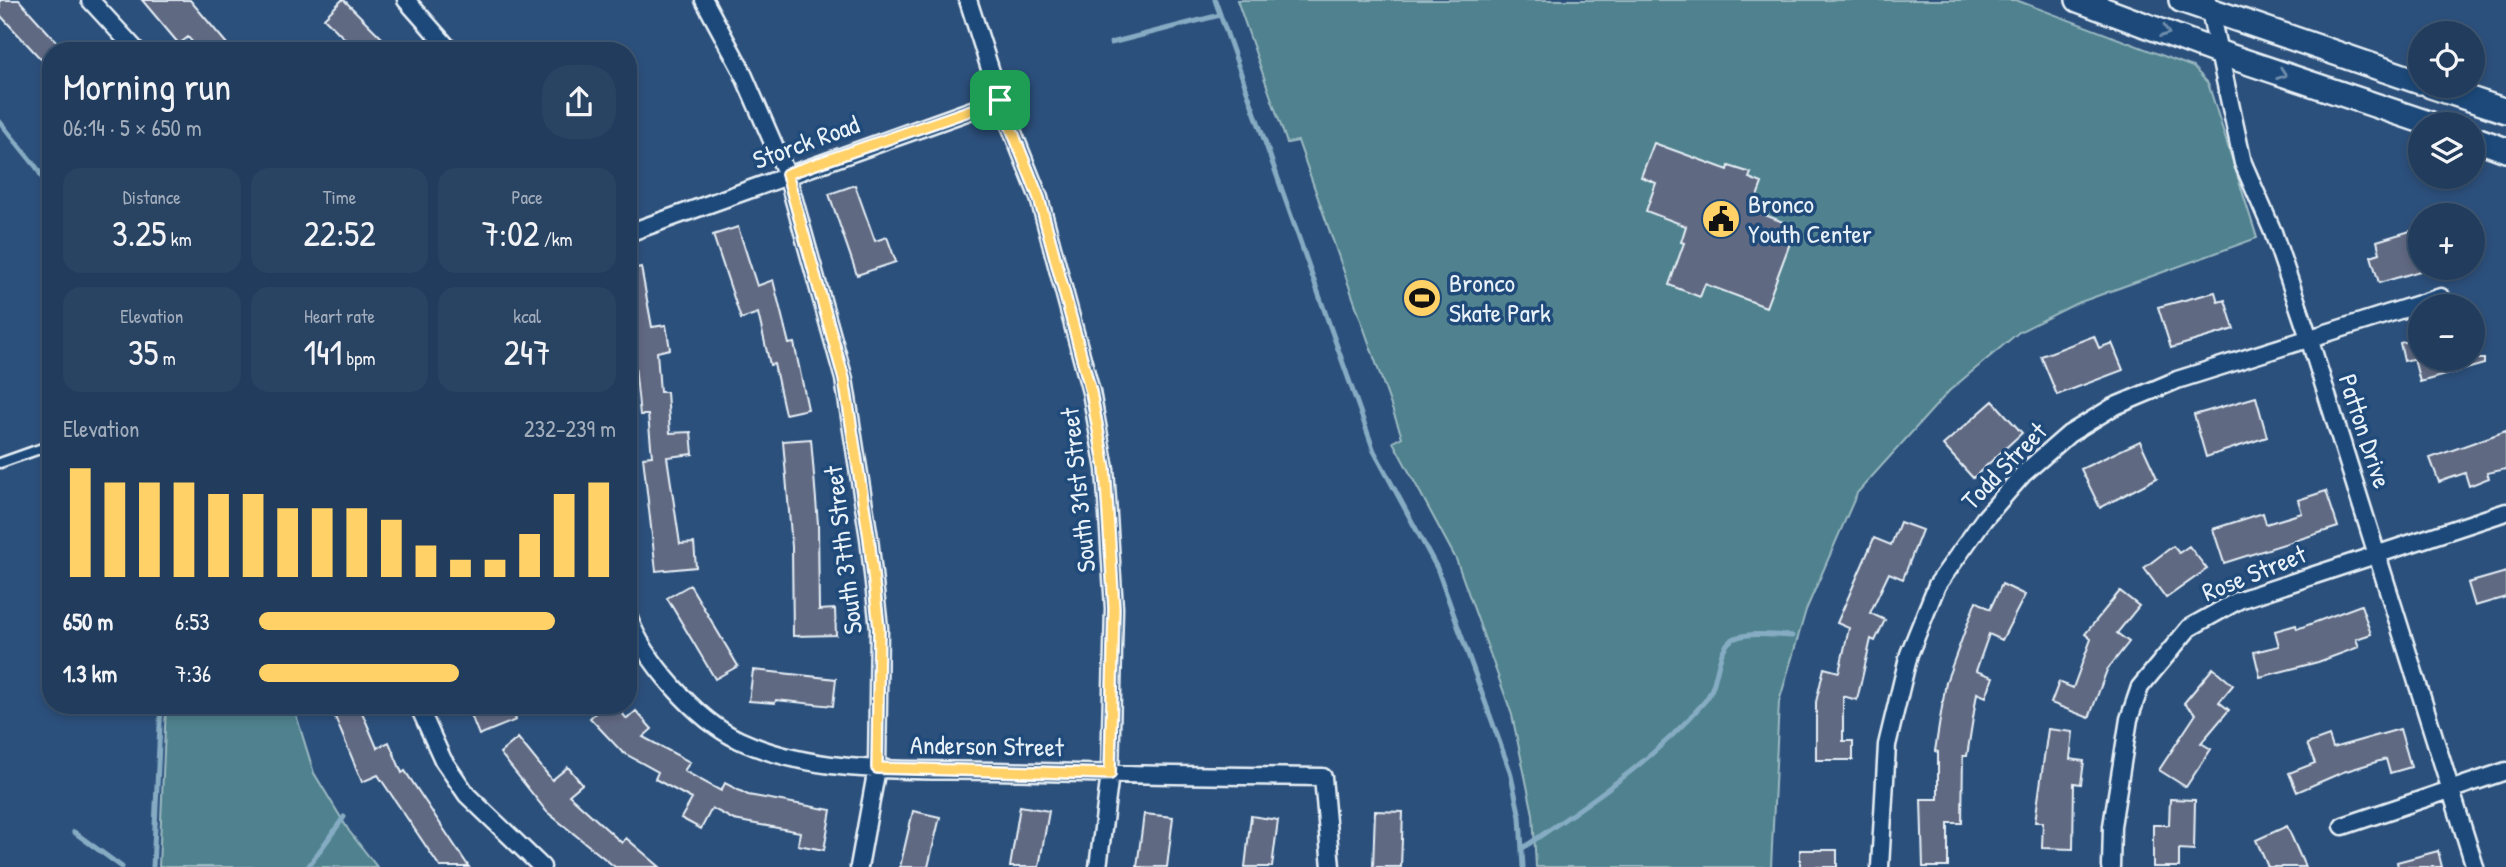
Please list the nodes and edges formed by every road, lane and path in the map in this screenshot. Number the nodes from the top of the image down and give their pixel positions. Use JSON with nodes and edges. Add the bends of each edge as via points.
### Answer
{"nodes":[{"id":1,"x":90,"y":0,"type":"edge"},
{"id":2,"x":406,"y":0,"type":"edge"},
{"id":3,"x":704,"y":0,"type":"edge"},
{"id":4,"x":968,"y":0,"type":"edge"},
{"id":5,"x":2078,"y":0,"type":"edge"},
{"id":6,"x":2181,"y":0,"type":"edge"},
{"id":7,"x":2209,"y":6,"type":"edge"},
{"id":8,"x":129,"y":42,"type":"edge"},
{"id":9,"x":443,"y":42,"type":"edge"},
{"id":10,"x":2217,"y":52,"type":"junction"},
{"id":11,"x":2408,"y":78,"type":"edge"},
{"id":12,"x":2467,"y":98,"type":"edge"},
{"id":13,"x":1000,"y":100,"type":"junction"},
{"id":14,"x":2506,"y":111,"type":"edge"},
{"id":15,"x":2408,"y":116,"type":"edge"},
{"id":16,"x":2485,"y":142,"type":"edge"},
{"id":17,"x":2506,"y":150,"type":"edge"},
{"id":18,"x":787,"y":174,"type":"junction"},
{"id":19,"x":637,"y":230,"type":"edge"},
{"id":20,"x":2408,"y":307,"type":"edge"},
{"id":21,"x":2309,"y":338,"type":"junction"},
{"id":22,"x":42,"y":448,"type":"edge"},
{"id":23,"x":0,"y":463,"type":"edge"},
{"id":24,"x":2506,"y":512,"type":"edge"},
{"id":25,"x":2378,"y":554,"type":"junction"},
{"id":26,"x":637,"y":634,"type":"edge"},
{"id":27,"x":422,"y":714,"type":"edge"},
{"id":28,"x":877,"y":768,"type":"junction"},
{"id":29,"x":2506,"y":771,"type":"edge"},
{"id":30,"x":1110,"y":774,"type":"junction"},
{"id":31,"x":2451,"y":788,"type":"junction"},
{"id":32,"x":2343,"y":826,"type":"dead end"},
{"id":33,"x":542,"y":867,"type":"edge"},
{"id":34,"x":859,"y":867,"type":"edge"},
{"id":35,"x":1098,"y":867,"type":"edge"},
{"id":36,"x":1331,"y":867,"type":"edge"},
{"id":37,"x":1880,"y":867,"type":"edge"},
{"id":38,"x":2111,"y":867,"type":"edge"},
{"id":39,"x":2475,"y":867,"type":"edge"}],
"edges":[{"from":1,"to":8,"type":"street"},
{"from":2,"to":9,"type":"street"},
{"from":3,"to":18,"type":"street","name":"South 37th Street","via":[[740,67]]},
{"from":4,"to":13,"type":"street","name":"South 31st Street"},
{"from":5,"to":10,"type":"street","one_way":true},
{"from":6,"to":7,"type":"street"},
{"from":7,"to":10,"type":"street","name":"Patton Drive"},
{"from":7,"to":11,"type":"street"},
{"from":10,"to":15,"type":"street","one_way":true},
{"from":10,"to":21,"type":"street","name":"Patton Drive","via":[[2243,163],[2273,232]]},
{"from":12,"to":14,"type":"street"},
{"from":13,"to":18,"type":"street","name":"Storck Road"},
{"from":13,"to":30,"type":"street","name":"South 31st Street","via":[[1039,198],[1091,392],[1105,468],[1114,608]]},
{"from":16,"to":17,"type":"street"},
{"from":18,"to":19,"type":"street","name":"Storck Road"},
{"from":18,"to":28,"type":"street","name":"South 37th Street","via":[[844,379],[869,538],[879,628]]},
{"from":20,"to":21,"type":"street","name":"Todd Street"},
{"from":21,"to":25,"type":"street","name":"Patton Drive"},
{"from":21,"to":37,"type":"street","name":"Todd Street","via":[[2177,380],[2113,407],[2069,434],[2023,474],[1984,519],[1937,585],[1909,654],[1887,745]]},
{"from":22,"to":23,"type":"lane"},
{"from":24,"to":25,"type":"street","name":"Rose Street"},
{"from":25,"to":31,"type":"street","name":"Patton Drive"},
{"from":25,"to":38,"type":"street","name":"Rose Street","via":[[2239,600],[2189,628],[2164,656],[2140,687],[2129,719],[2112,826]]},
{"from":26,"to":28,"type":"street","name":"Anderson Street","via":[[691,706],[738,740],[803,760]]},
{"from":27,"to":33,"type":"street","via":[[443,760],[467,795]]},
{"from":28,"to":30,"type":"street","name":"Anderson Street"},
{"from":28,"to":34,"type":"street","name":"South 37th Street"},
{"from":29,"to":31,"type":"street"},
{"from":30,"to":35,"type":"street","name":"South 31st Street"},
{"from":30,"to":36,"type":"street","name":"Anderson Street","via":[[1323,777]]},
{"from":31,"to":32,"type":"street"},
{"from":31,"to":39,"type":"street","name":"Patton Drive"}]}
